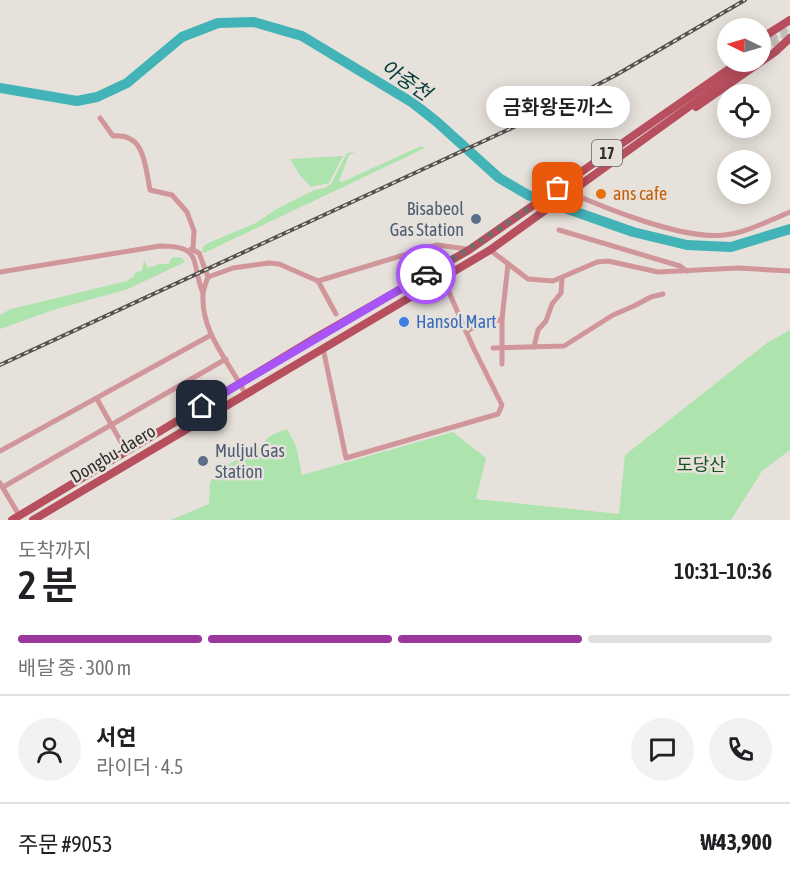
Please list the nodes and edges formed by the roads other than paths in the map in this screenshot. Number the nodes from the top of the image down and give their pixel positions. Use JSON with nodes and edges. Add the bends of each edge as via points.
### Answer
{"nodes":[{"id":1,"x":790,"y":20,"type":"edge"},
{"id":2,"x":771,"y":32,"type":"edge"},
{"id":3,"x":789,"y":40,"type":"edge"},
{"id":4,"x":771,"y":42,"type":"edge"},
{"id":5,"x":775,"y":52,"type":"junction"},
{"id":6,"x":717,"y":71,"type":"edge"},
{"id":7,"x":725,"y":72,"type":"edge"},
{"id":8,"x":737,"y":72,"type":"edge"},
{"id":9,"x":662,"y":114,"type":"junction"},
{"id":10,"x":100,"y":118,"type":"dead end"},
{"id":11,"x":672,"y":119,"type":"junction"},
{"id":12,"x":567,"y":194,"type":"junction"},
{"id":13,"x":790,"y":212,"type":"edge"},
{"id":14,"x":559,"y":230,"type":"dead end"},
{"id":15,"x":189,"y":249,"type":"junction"},
{"id":16,"x":469,"y":249,"type":"junction"},
{"id":17,"x":490,"y":250,"type":"junction"},
{"id":18,"x":508,"y":264,"type":"junction"},
{"id":19,"x":438,"y":267,"type":"junction"},
{"id":20,"x":687,"y":271,"type":"junction"},
{"id":21,"x":790,"y":271,"type":"edge"},
{"id":22,"x":0,"y":272,"type":"edge"},
{"id":23,"x":208,"y":277,"type":"junction"},
{"id":24,"x":562,"y":278,"type":"junction"},
{"id":25,"x":318,"y":280,"type":"junction"},
{"id":26,"x":443,"y":280,"type":"junction"},
{"id":27,"x":203,"y":292,"type":"junction"},
{"id":28,"x":663,"y":294,"type":"dead end"},
{"id":29,"x":336,"y":314,"type":"dead end"},
{"id":30,"x":502,"y":320,"type":"junction"},
{"id":31,"x":466,"y":332,"type":"junction"},
{"id":32,"x":211,"y":335,"type":"junction"},
{"id":33,"x":534,"y":347,"type":"junction"},
{"id":34,"x":323,"y":348,"type":"junction"},
{"id":35,"x":493,"y":348,"type":"dead end"},
{"id":36,"x":504,"y":348,"type":"junction"},
{"id":37,"x":226,"y":359,"type":"junction"},
{"id":38,"x":502,"y":364,"type":"dead end"},
{"id":39,"x":240,"y":384,"type":"junction"},
{"id":40,"x":245,"y":393,"type":"junction"},
{"id":41,"x":97,"y":399,"type":"junction"},
{"id":42,"x":111,"y":425,"type":"junction"},
{"id":43,"x":0,"y":451,"type":"edge"},
{"id":44,"x":126,"y":452,"type":"junction"},
{"id":45,"x":1,"y":485,"type":"edge"},
{"id":46,"x":15,"y":518,"type":"edge"},
{"id":47,"x":33,"y":520,"type":"edge"}],
"edges":[{"from":1,"to":2,"type":"main road"},
{"from":3,"to":5,"type":"main road"},
{"from":4,"to":5,"type":"main road"},
{"from":5,"to":11,"type":"main road"},
{"from":6,"to":9,"type":"main road"},
{"from":7,"to":9,"type":"main road","number":"17"},
{"from":8,"to":11,"type":"main road","name":"Dongbu-daero","number":"17"},
{"from":9,"to":16,"type":"main road","name":"Dongbu-daero","number":"17"},
{"from":10,"to":15,"type":"street","via":[[113,136],[134,140],[143,155],[150,190],[172,195],[188,212],[194,231]]},
{"from":11,"to":12,"type":"main road","name":"Dongbu-daero","number":"17"},
{"from":12,"to":13,"type":"street","via":[[673,229],[708,236],[727,235]]},
{"from":12,"to":17,"type":"main road","name":"Dongbu-daero","number":"17"},
{"from":14,"to":20,"type":"street"},
{"from":15,"to":22,"type":"street","via":[[160,246]]},
{"from":15,"to":23,"type":"street","via":[[199,252]]},
{"from":15,"to":27,"type":"street"},
{"from":16,"to":19,"type":"main road","name":"Dongbu-daero","number":"17"},
{"from":16,"to":25,"type":"street","via":[[436,245]]},
{"from":17,"to":18,"type":"street"},
{"from":17,"to":26,"type":"main road","name":"Dongbu-daero","number":"17"},
{"from":18,"to":24,"type":"street","via":[[528,279]]},
{"from":18,"to":30,"type":"street"},
{"from":19,"to":26,"type":"street"},
{"from":19,"to":39,"type":"main road","name":"Dongbu-daero","number":"17"},
{"from":20,"to":21,"type":"street"},
{"from":20,"to":24,"type":"street","via":[[658,272],[608,261]]},
{"from":23,"to":25,"type":"street","via":[[233,268],[269,263]]},
{"from":23,"to":27,"type":"street"},
{"from":24,"to":33,"type":"street","via":[[561,293],[538,330]]},
{"from":25,"to":29,"type":"street"},
{"from":26,"to":31,"type":"street"},
{"from":26,"to":34,"type":"main road","name":"Dongbu-daero","number":"17"},
{"from":27,"to":32,"type":"street"},
{"from":28,"to":33,"type":"street","via":[[613,315],[568,344]]},
{"from":30,"to":31,"type":"street"},
{"from":30,"to":36,"type":"street"},
{"from":31,"to":34,"type":"street","via":[[501,405],[498,414],[346,458]]},
{"from":32,"to":37,"type":"street"},
{"from":32,"to":41,"type":"street"},
{"from":33,"to":36,"type":"street"},
{"from":34,"to":40,"type":"main road","name":"Dongbu-daero","number":"17"},
{"from":35,"to":36,"type":"street"},
{"from":36,"to":38,"type":"street"},
{"from":37,"to":39,"type":"street"},
{"from":37,"to":42,"type":"street"},
{"from":39,"to":40,"type":"street"},
{"from":39,"to":44,"type":"main road","name":"Dongbu-daero","number":"17"},
{"from":40,"to":47,"type":"main road","name":"Dongbu-daero","number":"17"},
{"from":41,"to":42,"type":"street"},
{"from":41,"to":43,"type":"street"},
{"from":42,"to":44,"type":"street"},
{"from":42,"to":45,"type":"street"},
{"from":44,"to":46,"type":"main road","name":"Dongbu-daero","number":"17"},
{"from":45,"to":46,"type":"street"}]}
